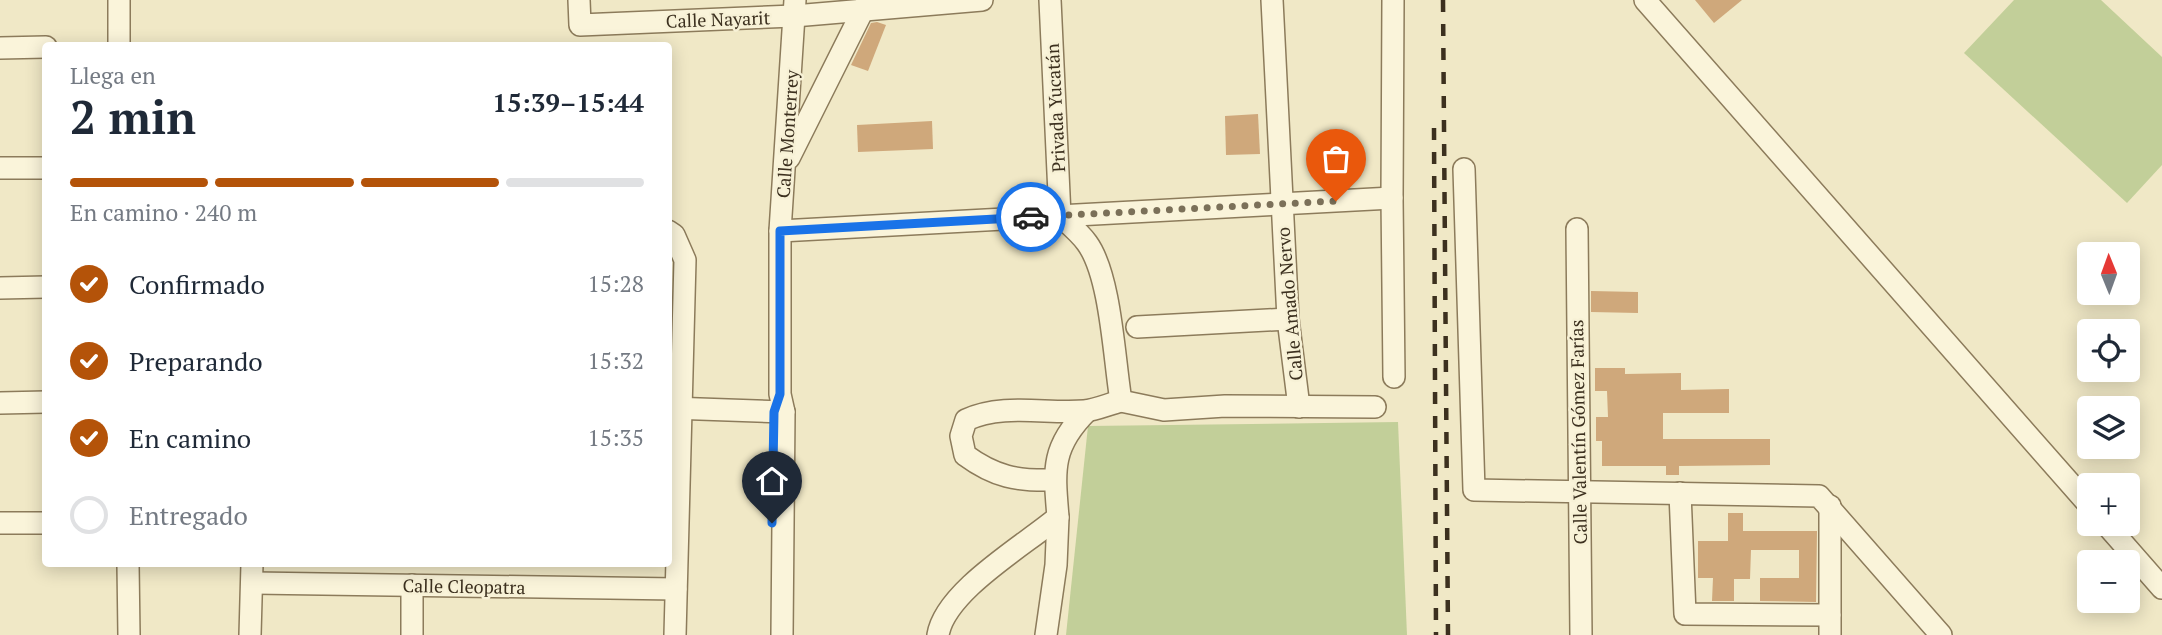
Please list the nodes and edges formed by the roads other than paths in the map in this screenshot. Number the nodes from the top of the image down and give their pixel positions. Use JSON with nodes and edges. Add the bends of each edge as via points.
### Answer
{"nodes":[{"id":1,"x":119,"y":0,"type":"edge"},
{"id":2,"x":579,"y":0,"type":"edge"},
{"id":3,"x":982,"y":0,"type":"edge"},
{"id":4,"x":1050,"y":0,"type":"edge"},
{"id":5,"x":1272,"y":0,"type":"edge"},
{"id":6,"x":1393,"y":0,"type":"edge"},
{"id":7,"x":1645,"y":0,"type":"edge"},
{"id":8,"x":866,"y":6,"type":"edge"},
{"id":9,"x":794,"y":8,"type":"edge"},
{"id":10,"x":119,"y":42,"type":"edge"},
{"id":11,"x":42,"y":47,"type":"edge"},
{"id":12,"x":0,"y":48,"type":"edge"},
{"id":13,"x":785,"y":166,"type":"junction"},
{"id":14,"x":0,"y":168,"type":"edge"},
{"id":15,"x":42,"y":168,"type":"edge"},
{"id":16,"x":1464,"y":169,"type":"dead end"},
{"id":17,"x":1392,"y":198,"type":"junction"},
{"id":18,"x":1281,"y":204,"type":"junction"},
{"id":19,"x":1060,"y":216,"type":"junction"},
{"id":20,"x":1577,"y":229,"type":"dead end"},
{"id":21,"x":780,"y":231,"type":"junction"},
{"id":22,"x":672,"y":235,"type":"edge"},
{"id":23,"x":42,"y":287,"type":"edge"},
{"id":24,"x":0,"y":288,"type":"edge"},
{"id":25,"x":1288,"y":319,"type":"junction"},
{"id":26,"x":1137,"y":327,"type":"dead end"},
{"id":27,"x":1394,"y":377,"type":"dead end"},
{"id":28,"x":1121,"y":401,"type":"junction"},
{"id":29,"x":42,"y":402,"type":"edge"},
{"id":30,"x":0,"y":403,"type":"edge"},
{"id":31,"x":779,"y":406,"type":"junction"},
{"id":32,"x":1299,"y":407,"type":"junction"},
{"id":33,"x":1374,"y":407,"type":"dead end"},
{"id":34,"x":675,"y":408,"type":"edge"},
{"id":35,"x":1087,"y":411,"type":"junction"},
{"id":36,"x":1054,"y":480,"type":"junction"},
{"id":37,"x":1578,"y":490,"type":"junction"},
{"id":38,"x":2077,"y":491,"type":"edge"},
{"id":39,"x":1680,"y":493,"type":"junction"},
{"id":40,"x":1824,"y":501,"type":"junction"},
{"id":41,"x":1058,"y":517,"type":"junction"},
{"id":42,"x":0,"y":523,"type":"edge"},
{"id":43,"x":42,"y":523,"type":"edge"},
{"id":44,"x":2116,"y":536,"type":"edge"},
{"id":45,"x":128,"y":567,"type":"edge"},
{"id":46,"x":252,"y":573,"type":"edge"},
{"id":47,"x":412,"y":585,"type":"junction"},
{"id":48,"x":677,"y":589,"type":"junction"},
{"id":49,"x":2162,"y":589,"type":"edge"},
{"id":50,"x":1830,"y":625,"type":"edge"},
{"id":51,"x":129,"y":635,"type":"edge"},
{"id":52,"x":250,"y":635,"type":"edge"},
{"id":53,"x":412,"y":635,"type":"edge"},
{"id":54,"x":675,"y":635,"type":"edge"},
{"id":55,"x":769,"y":635,"type":"edge"},
{"id":56,"x":782,"y":635,"type":"edge"},
{"id":57,"x":938,"y":635,"type":"edge"},
{"id":58,"x":1046,"y":635,"type":"edge"},
{"id":59,"x":1581,"y":635,"type":"edge"},
{"id":60,"x":1941,"y":635,"type":"edge"}],
"edges":[{"from":1,"to":10,"type":"street"},
{"from":2,"to":9,"type":"street","name":"Calle Nayarit","via":[[580,24]]},
{"from":3,"to":8,"type":"street","name":"Calle Nayarit"},
{"from":4,"to":19,"type":"street","name":"Privada Yucatán"},
{"from":5,"to":18,"type":"street","name":"Calle Amado Nervo"},
{"from":6,"to":17,"type":"street"},
{"from":7,"to":38,"type":"street"},
{"from":8,"to":9,"type":"street","name":"Calle Nayarit"},
{"from":8,"to":13,"type":"street"},
{"from":9,"to":13,"type":"street","name":"Calle Monterrey"},
{"from":11,"to":12,"type":"street"},
{"from":13,"to":21,"type":"street","name":"Calle Monterrey"},
{"from":14,"to":15,"type":"street"},
{"from":16,"to":37,"type":"street","via":[[1474,490]]},
{"from":17,"to":18,"type":"street"},
{"from":17,"to":27,"type":"street"},
{"from":18,"to":19,"type":"street"},
{"from":18,"to":25,"type":"street","name":"Calle Amado Nervo"},
{"from":19,"to":21,"type":"street"},
{"from":19,"to":28,"type":"street","via":[[1088,244],[1099,272]]},
{"from":20,"to":37,"type":"street","name":"Calle Valentín Gómez Farías"},
{"from":21,"to":31,"type":"street","name":"Calle Monterrey"},
{"from":22,"to":34,"type":"street","via":[[685,260]]},
{"from":23,"to":24,"type":"street"},
{"from":25,"to":26,"type":"street"},
{"from":25,"to":32,"type":"street","name":"Calle Amado Nervo"},
{"from":28,"to":32,"type":"street","via":[[1164,410]]},
{"from":28,"to":35,"type":"street"},
{"from":29,"to":30,"type":"street"},
{"from":31,"to":34,"type":"street"},
{"from":31,"to":55,"type":"street","name":"Calle Monterrey"},
{"from":31,"to":56,"type":"street","name":"Calle Monterrey"},
{"from":32,"to":33,"type":"street","name":"Calle Amado Nervo"},
{"from":34,"to":48,"type":"street"},
{"from":35,"to":36,"type":"street","via":[[1070,428]]},
{"from":35,"to":36,"type":"street","via":[[981,413],[966,421],[961,436],[965,455],[986,470],[1022,481]]},
{"from":36,"to":41,"type":"street"},
{"from":37,"to":39,"type":"street"},
{"from":37,"to":59,"type":"street","name":"Calle Valentín Gómez Farías"},
{"from":39,"to":40,"type":"street"},
{"from":39,"to":50,"type":"street","via":[[1685,614]]},
{"from":40,"to":50,"type":"street"},
{"from":40,"to":60,"type":"street"},
{"from":41,"to":57,"type":"street","via":[[989,567],[963,592],[939,626]]},
{"from":41,"to":58,"type":"street"},
{"from":42,"to":43,"type":"street"},
{"from":44,"to":49,"type":"street"},
{"from":45,"to":51,"type":"street"},
{"from":46,"to":47,"type":"street","name":"Calle Cleopatra"},
{"from":46,"to":52,"type":"street"},
{"from":47,"to":48,"type":"street","name":"Calle Cleopatra"},
{"from":47,"to":53,"type":"street"},
{"from":48,"to":54,"type":"street"}]}
